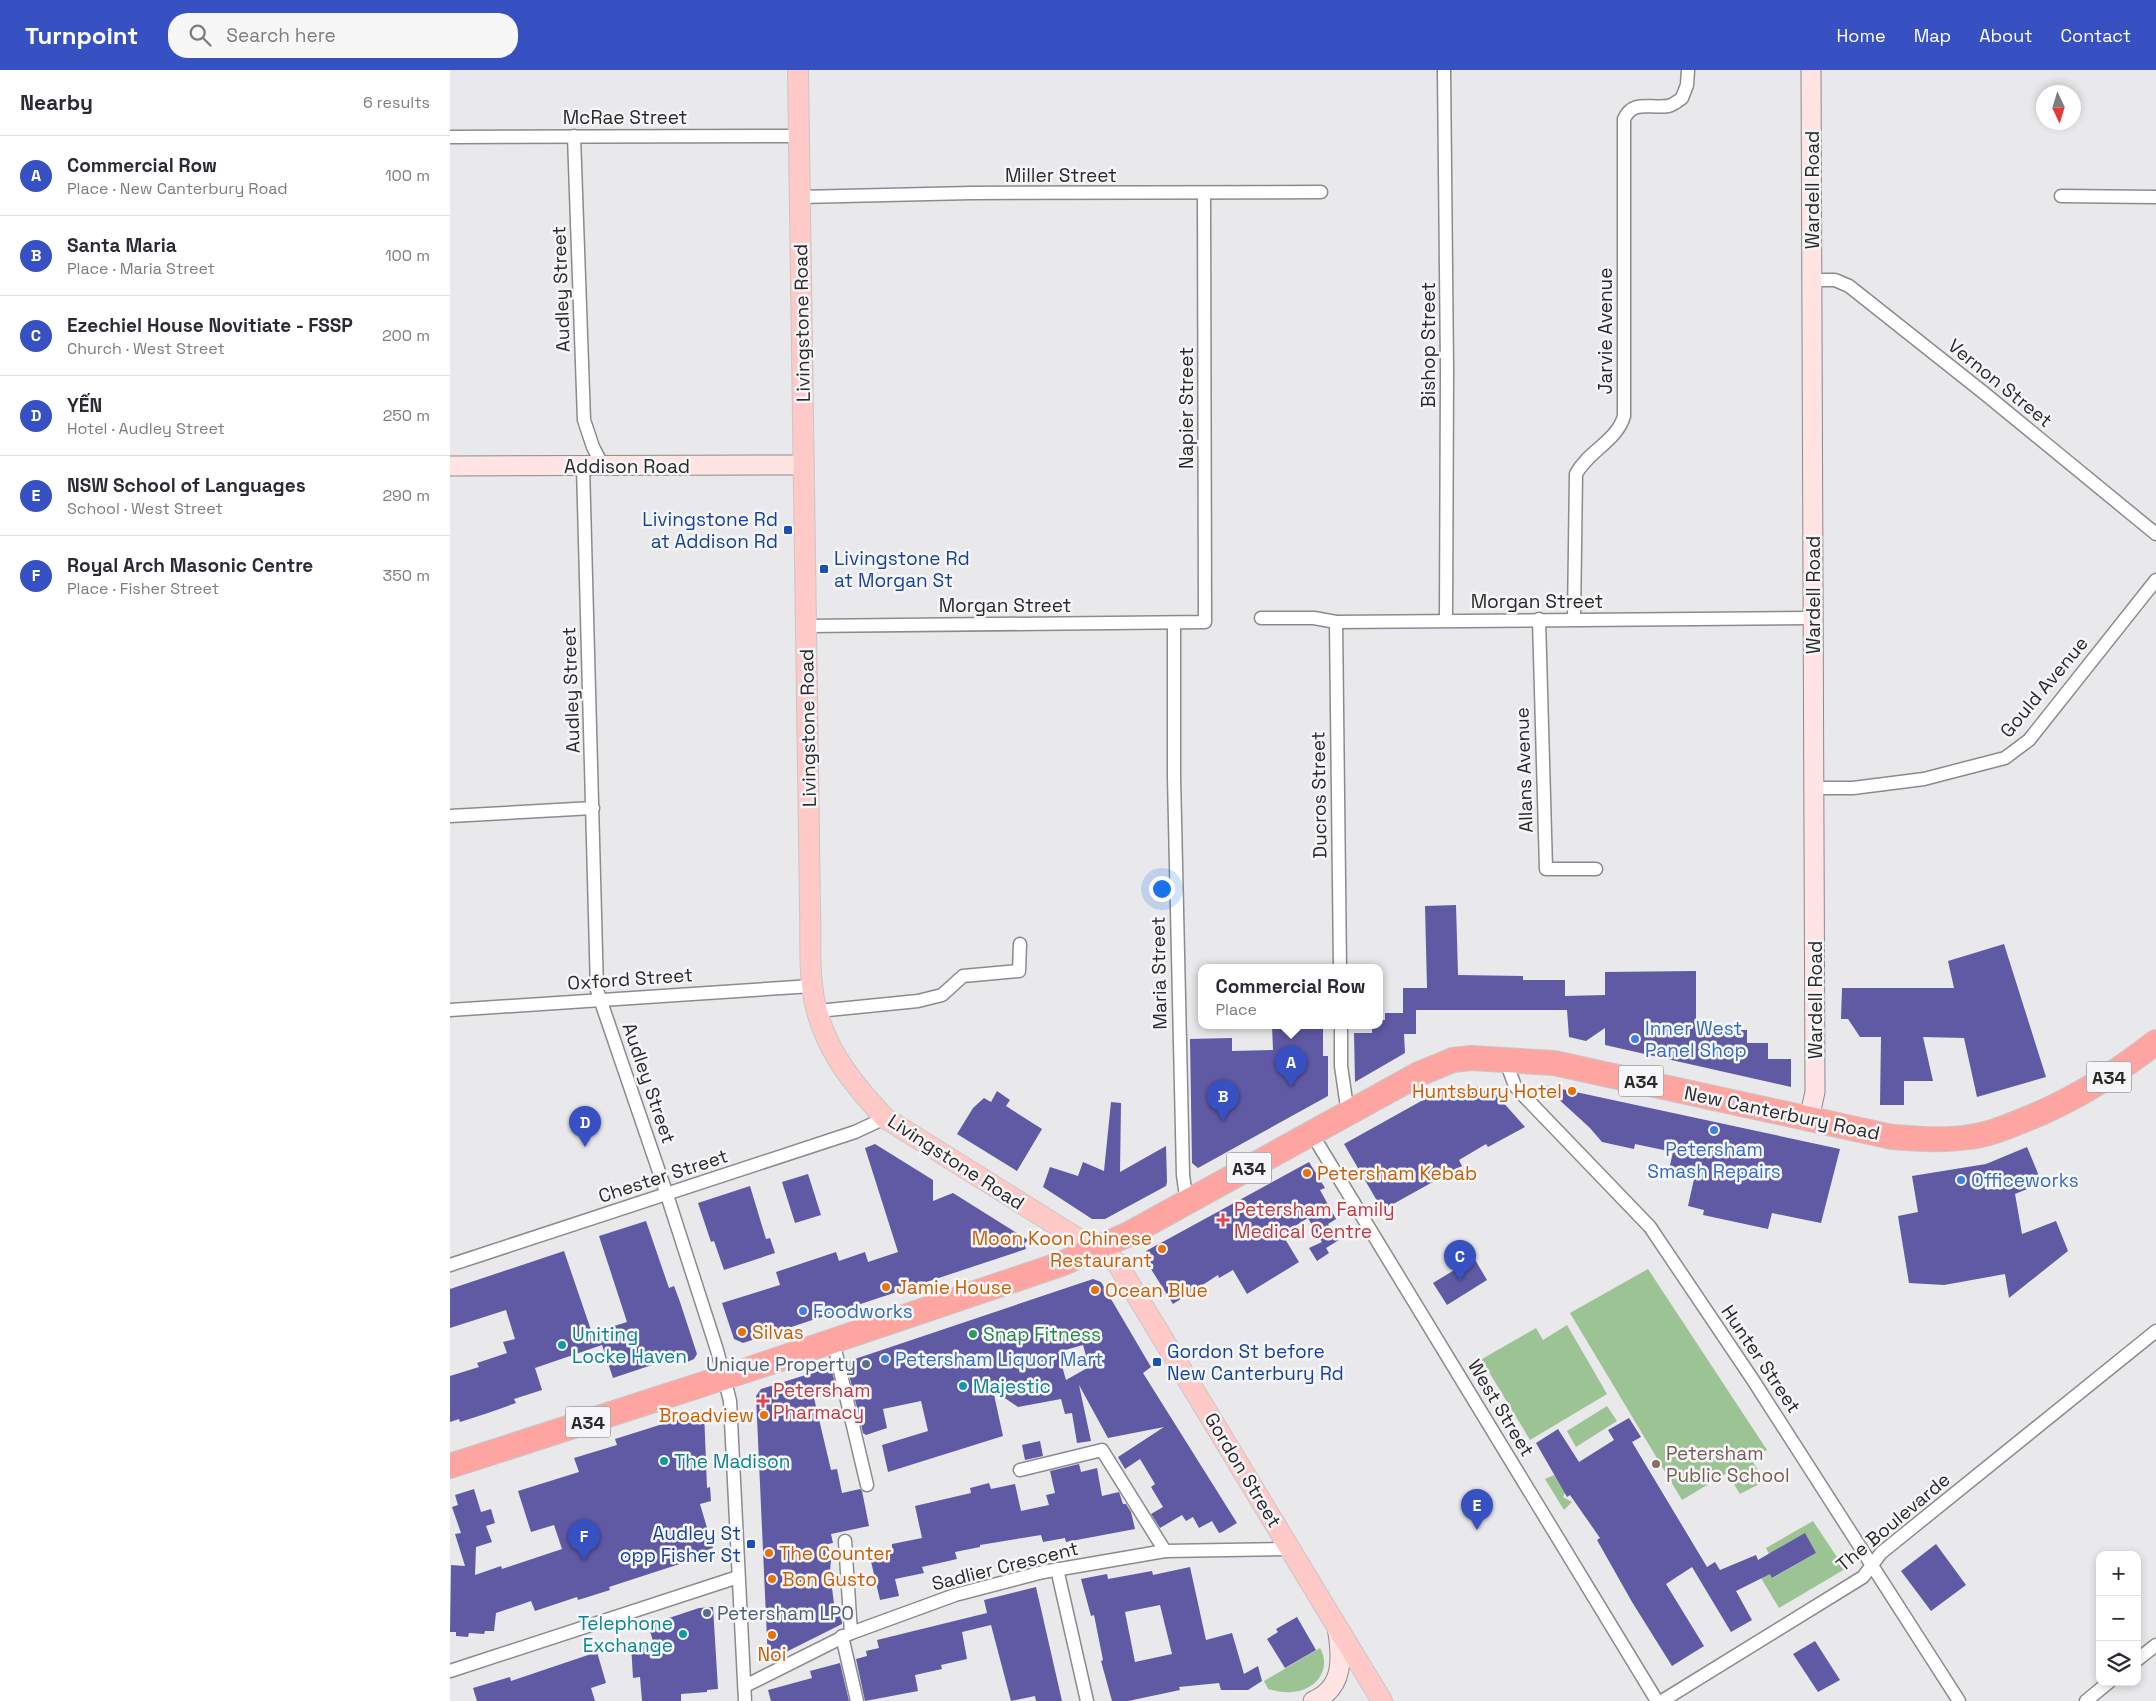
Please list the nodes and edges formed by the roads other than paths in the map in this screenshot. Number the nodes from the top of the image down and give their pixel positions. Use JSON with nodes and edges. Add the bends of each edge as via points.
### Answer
{"nodes":[{"id":1,"x":798,"y":70,"type":"edge"},
{"id":2,"x":1444,"y":70,"type":"edge"},
{"id":3,"x":1688,"y":70,"type":"edge"},
{"id":4,"x":1811,"y":70,"type":"edge"},
{"id":5,"x":574,"y":136,"type":"junction"},
{"id":6,"x":799,"y":136,"type":"junction"},
{"id":7,"x":450,"y":137,"type":"edge"},
{"id":8,"x":1321,"y":192,"type":"dead end"},
{"id":9,"x":1204,"y":194,"type":"junction"},
{"id":10,"x":2062,"y":196,"type":"dead end"},
{"id":11,"x":800,"y":197,"type":"junction"},
{"id":12,"x":2156,"y":197,"type":"edge"},
{"id":13,"x":1813,"y":280,"type":"junction"},
{"id":14,"x":804,"y":465,"type":"junction"},
{"id":15,"x":450,"y":466,"type":"edge"},
{"id":16,"x":583,"y":466,"type":"junction"},
{"id":17,"x":603,"y":466,"type":"junction"},
{"id":18,"x":2156,"y":534,"type":"edge"},
{"id":19,"x":2156,"y":580,"type":"edge"},
{"id":20,"x":1260,"y":618,"type":"dead end"},
{"id":21,"x":1814,"y":618,"type":"junction"},
{"id":22,"x":1574,"y":619,"type":"junction"},
{"id":23,"x":1446,"y":620,"type":"junction"},
{"id":24,"x":1539,"y":620,"type":"junction"},
{"id":25,"x":1205,"y":622,"type":"joint"},
{"id":26,"x":1336,"y":622,"type":"junction"},
{"id":27,"x":1174,"y":623,"type":"junction"},
{"id":28,"x":806,"y":626,"type":"junction"},
{"id":29,"x":1814,"y":788,"type":"junction"},
{"id":30,"x":593,"y":808,"type":"junction"},
{"id":31,"x":450,"y":816,"type":"edge"},
{"id":32,"x":1596,"y":869,"type":"dead end"},
{"id":33,"x":1020,"y":944,"type":"dead end"},
{"id":34,"x":1340,"y":964,"type":"edge"},
{"id":35,"x":812,"y":986,"type":"junction"},
{"id":36,"x":601,"y":1000,"type":"junction"},
{"id":37,"x":450,"y":1010,"type":"edge"},
{"id":38,"x":818,"y":1011,"type":"junction"},
{"id":39,"x":1341,"y":1029,"type":"edge"},
{"id":40,"x":2156,"y":1042,"type":"edge"},
{"id":41,"x":1505,"y":1059,"type":"junction"},
{"id":42,"x":1348,"y":1114,"type":"junction"},
{"id":43,"x":885,"y":1118,"type":"junction"},
{"id":44,"x":1809,"y":1119,"type":"junction"},
{"id":45,"x":1312,"y":1134,"type":"junction"},
{"id":46,"x":667,"y":1195,"type":"junction"},
{"id":47,"x":1187,"y":1203,"type":"junction"},
{"id":48,"x":1094,"y":1249,"type":"junction"},
{"id":49,"x":450,"y":1265,"type":"edge"},
{"id":50,"x":2156,"y":1331,"type":"edge"},
{"id":51,"x":833,"y":1341,"type":"junction"},
{"id":52,"x":724,"y":1377,"type":"junction"},
{"id":53,"x":450,"y":1466,"type":"edge"},
{"id":54,"x":1020,"y":1470,"type":"dead end"},
{"id":55,"x":867,"y":1485,"type":"dead end"},
{"id":56,"x":845,"y":1541,"type":"dead end"},
{"id":57,"x":1291,"y":1549,"type":"junction"},
{"id":58,"x":1164,"y":1551,"type":"junction"},
{"id":59,"x":1872,"y":1565,"type":"junction"},
{"id":60,"x":1057,"y":1569,"type":"junction"},
{"id":61,"x":738,"y":1577,"type":"junction"},
{"id":62,"x":1337,"y":1628,"type":"junction"},
{"id":63,"x":846,"y":1634,"type":"junction"},
{"id":64,"x":2156,"y":1645,"type":"edge"},
{"id":65,"x":2141,"y":1657,"type":"edge"},
{"id":66,"x":450,"y":1671,"type":"edge"},
{"id":67,"x":745,"y":1686,"type":"junction"},
{"id":68,"x":2104,"y":1686,"type":"edge"},
{"id":69,"x":745,"y":1701,"type":"edge"},
{"id":70,"x":856,"y":1701,"type":"edge"},
{"id":71,"x":1087,"y":1701,"type":"edge"},
{"id":72,"x":1313,"y":1701,"type":"edge"},
{"id":73,"x":1382,"y":1701,"type":"edge"},
{"id":74,"x":1657,"y":1701,"type":"edge"},
{"id":75,"x":1662,"y":1701,"type":"edge"},
{"id":76,"x":1958,"y":1701,"type":"edge"},
{"id":77,"x":2086,"y":1701,"type":"edge"}],
"edges":[{"from":1,"to":6,"type":"main road","name":"Livingstone Road"},
{"from":2,"to":23,"type":"street","name":"Bishop Street"},
{"from":3,"to":22,"type":"street","name":"Jarvie Avenue","via":[[1682,98],[1668,106],[1636,107],[1624,119],[1624,416],[1616,432],[1581,464],[1576,474]]},
{"from":4,"to":13,"type":"street","name":"Wardell Road"},
{"from":5,"to":6,"type":"street","name":"McRae Street"},
{"from":5,"to":7,"type":"street","name":"McRae Street"},
{"from":5,"to":17,"type":"street","name":"Audley Street","via":[[584,420]]},
{"from":6,"to":11,"type":"main road","name":"Livingstone Road"},
{"from":8,"to":9,"type":"street","name":"Miller Street"},
{"from":9,"to":11,"type":"street","name":"Miller Street","via":[[971,193]]},
{"from":9,"to":25,"type":"street","name":"Napier Street"},
{"from":10,"to":12,"type":"street"},
{"from":11,"to":14,"type":"main road","name":"Livingstone Road"},
{"from":13,"to":18,"type":"street","name":"Vernon Street","via":[[1835,280],[1849,286]]},
{"from":13,"to":21,"type":"street","name":"Wardell Road"},
{"from":14,"to":17,"type":"street","name":"Addison Road"},
{"from":14,"to":28,"type":"main road","name":"Livingstone Road"},
{"from":15,"to":16,"type":"street","name":"Addison Road"},
{"from":16,"to":17,"type":"street","name":"Addison Road"},
{"from":16,"to":30,"type":"street","name":"Audley Street"},
{"from":19,"to":29,"type":"street","name":"Gould Avenue","via":[[2015,752],[1988,763],[1924,779],[1853,788]]},
{"from":20,"to":26,"type":"street","name":"Morgan Street","via":[[1314,618]]},
{"from":21,"to":22,"type":"street","name":"Morgan Street"},
{"from":21,"to":29,"type":"street","name":"Wardell Road"},
{"from":22,"to":24,"type":"street","name":"Morgan Street"},
{"from":23,"to":24,"type":"street","name":"Morgan Street"},
{"from":23,"to":26,"type":"street","name":"Morgan Street"},
{"from":24,"to":32,"type":"street","name":"Allans Avenue","via":[[1546,869]]},
{"from":25,"to":27,"type":"street","name":"Morgan Street"},
{"from":26,"to":34,"type":"street","name":"Ducros Street"},
{"from":27,"to":28,"type":"street","name":"Morgan Street"},
{"from":27,"to":47,"type":"street","name":"Maria Street","via":[[1182,1146]]},
{"from":28,"to":35,"type":"main road","name":"Livingstone Road"},
{"from":29,"to":44,"type":"street","name":"Wardell Road","via":[[1815,1092]]},
{"from":30,"to":31,"type":"street"},
{"from":30,"to":36,"type":"street","name":"Audley Street","via":[[596,966],[597,990]]},
{"from":33,"to":38,"type":"street","via":[[1019,971],[963,976],[942,994],[918,1001]]},
{"from":35,"to":36,"type":"street","name":"Oxford Street"},
{"from":35,"to":38,"type":"main road","name":"Livingstone Road"},
{"from":36,"to":37,"type":"street","name":"Oxford Street"},
{"from":36,"to":46,"type":"street","name":"Audley Street"},
{"from":38,"to":43,"type":"main road","name":"Livingstone Road","via":[[832,1051],[855,1086]]},
{"from":39,"to":42,"type":"street","via":[[1341,1066]]},
{"from":40,"to":44,"type":"highway","name":"New Canterbury Road","number":"A34","via":[[2099,1084],[2059,1106],[2001,1130],[1971,1137],[1924,1140],[1892,1137]]},
{"from":41,"to":42,"type":"highway","name":"New Canterbury Road","number":"A34","via":[[1471,1058],[1444,1063]]},
{"from":41,"to":44,"type":"highway","name":"New Canterbury Road","number":"A34","via":[[1554,1063]]},
{"from":41,"to":59,"type":"street","name":"Hunter Street","via":[[1515,1086],[1650,1227]]},
{"from":42,"to":45,"type":"highway","name":"New Canterbury Road","number":"A34"},
{"from":43,"to":46,"type":"street","name":"Chester Street","via":[[855,1132]]},
{"from":43,"to":48,"type":"main road","name":"Livingstone Road"},
{"from":45,"to":47,"type":"highway","name":"New Canterbury Road","number":"A34"},
{"from":45,"to":74,"type":"street","name":"West Street"},
{"from":46,"to":49,"type":"street","name":"Chester Street"},
{"from":46,"to":52,"type":"street","name":"Audley Street"},
{"from":47,"to":48,"type":"highway","name":"New Canterbury Road","number":"A34"},
{"from":48,"to":51,"type":"highway","name":"New Canterbury Road","number":"A34","via":[[1044,1270]]},
{"from":48,"to":57,"type":"main road","name":"Gordon Street","via":[[1117,1263],[1124,1273]]},
{"from":50,"to":59,"type":"street","name":"The Boulevarde","via":[[1881,1553]]},
{"from":51,"to":52,"type":"highway","name":"New Canterbury Road","number":"A34"},
{"from":51,"to":55,"type":"street"},
{"from":52,"to":53,"type":"highway","name":"New Canterbury Road","number":"A34"},
{"from":52,"to":61,"type":"street","name":"Audley Street","via":[[730,1401]]},
{"from":54,"to":58,"type":"street","via":[[1102,1450]]},
{"from":56,"to":63,"type":"street"},
{"from":57,"to":58,"type":"street","name":"Sadlier Crescent"},
{"from":57,"to":62,"type":"main road","name":"Gordon Street"},
{"from":58,"to":60,"type":"street","name":"Sadlier Crescent"},
{"from":59,"to":75,"type":"street","name":"The Boulevarde","via":[[1863,1577]]},
{"from":59,"to":76,"type":"street","name":"Hunter Street"},
{"from":60,"to":63,"type":"street","name":"Sadlier Crescent","via":[[955,1595]]},
{"from":60,"to":71,"type":"street"},
{"from":61,"to":66,"type":"street"},
{"from":61,"to":67,"type":"street","name":"Audley Street"},
{"from":62,"to":72,"type":"street","via":[[1341,1657],[1338,1678],[1331,1689]]},
{"from":62,"to":73,"type":"main road","name":"Gordon Street"},
{"from":63,"to":67,"type":"street","name":"Sadlier Crescent"},
{"from":63,"to":70,"type":"street"},
{"from":64,"to":65,"type":"street"},
{"from":67,"to":69,"type":"street","name":"Audley Street"},
{"from":68,"to":77,"type":"street"}]}
